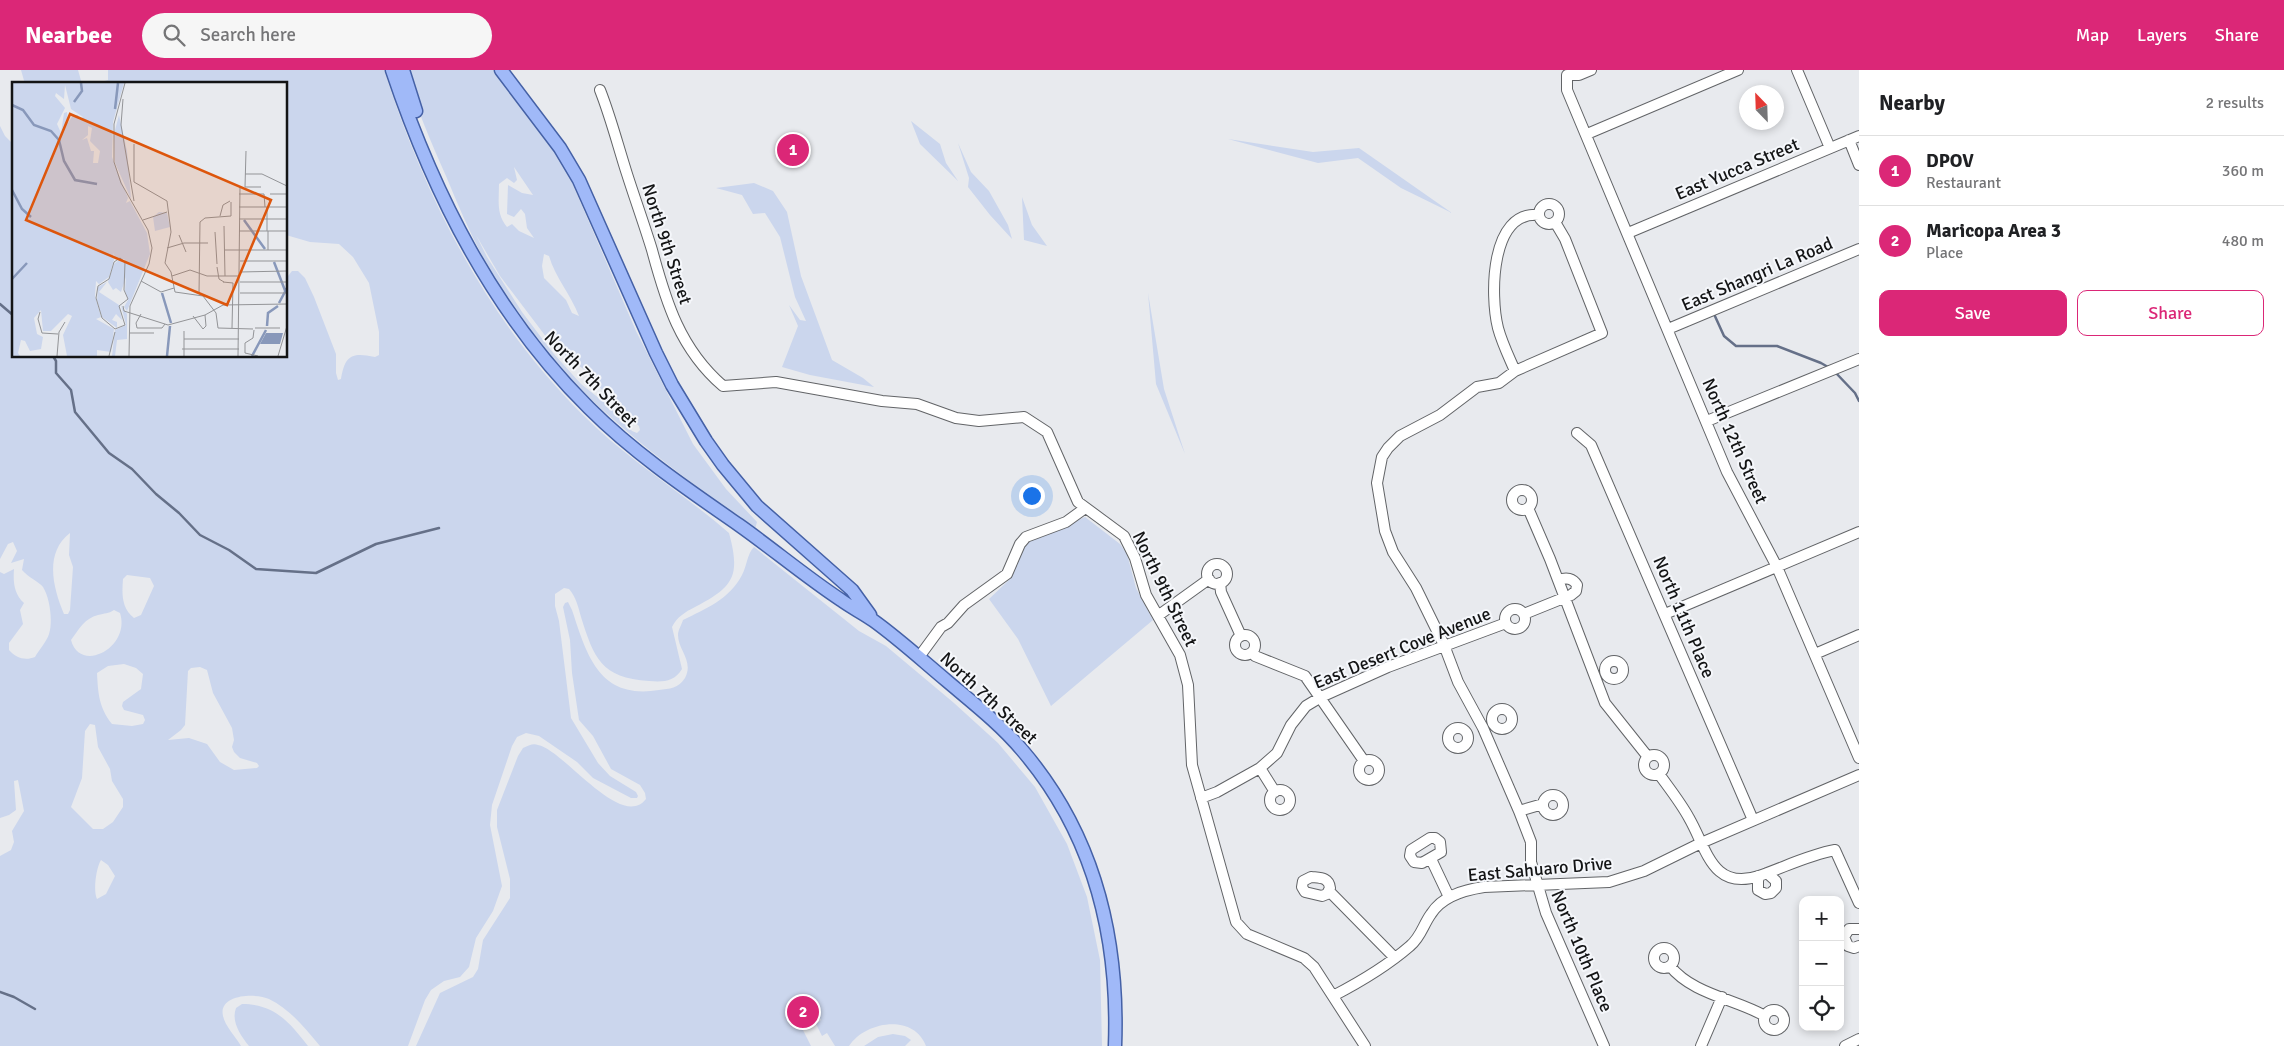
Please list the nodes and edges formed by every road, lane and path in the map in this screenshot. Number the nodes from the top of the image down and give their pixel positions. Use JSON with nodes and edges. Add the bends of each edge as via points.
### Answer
{"nodes":[{"id":1,"x":392,"y":70,"type":"edge"},
{"id":2,"x":403,"y":70,"type":"edge"},
{"id":3,"x":502,"y":70,"type":"edge"},
{"id":4,"x":1591,"y":70,"type":"edge"},
{"id":5,"x":1738,"y":70,"type":"edge"},
{"id":6,"x":1797,"y":70,"type":"edge"},
{"id":7,"x":1570,"y":73,"type":"edge"},
{"id":8,"x":600,"y":90,"type":"dead end"},
{"id":9,"x":1587,"y":134,"type":"junction"},
{"id":10,"x":1854,"y":138,"type":"edge"},
{"id":11,"x":1830,"y":148,"type":"junction"},
{"id":12,"x":1859,"y":164,"type":"edge"},
{"id":13,"x":450,"y":212,"type":"junction"},
{"id":14,"x":1539,"y":215,"type":"junction"},
{"id":15,"x":1555,"y":222,"type":"junction"},
{"id":16,"x":1628,"y":233,"type":"junction"},
{"id":17,"x":1859,"y":249,"type":"edge"},
{"id":18,"x":1668,"y":328,"type":"junction"},
{"id":19,"x":1859,"y":359,"type":"edge"},
{"id":20,"x":1515,"y":371,"type":"junction"},
{"id":21,"x":1707,"y":421,"type":"junction"},
{"id":22,"x":1577,"y":433,"type":"dead end"},
{"id":23,"x":1528,"y":508,"type":"dead end"},
{"id":24,"x":1084,"y":509,"type":"junction"},
{"id":25,"x":1859,"y":532,"type":"edge"},
{"id":26,"x":1777,"y":567,"type":"junction"},
{"id":27,"x":1209,"y":579,"type":"junction"},
{"id":28,"x":1559,"y":580,"type":"junction"},
{"id":29,"x":1220,"y":583,"type":"junction"},
{"id":30,"x":1565,"y":598,"type":"junction"},
{"id":31,"x":1665,"y":614,"type":"junction"},
{"id":32,"x":1159,"y":615,"type":"junction"},
{"id":33,"x":874,"y":621,"type":"junction"},
{"id":34,"x":1859,"y":634,"type":"edge"},
{"id":35,"x":1241,"y":636,"type":"junction"},
{"id":36,"x":1444,"y":645,"type":"junction"},
{"id":37,"x":1252,"y":652,"type":"junction"},
{"id":38,"x":1814,"y":654,"type":"junction"},
{"id":39,"x":920,"y":657,"type":"junction"},
{"id":40,"x":1606,"y":674,"type":"dead end"},
{"id":41,"x":1595,"y":680,"type":"junction"},
{"id":42,"x":1321,"y":697,"type":"junction"},
{"id":43,"x":1493,"y":723,"type":"dead end"},
{"id":44,"x":1483,"y":728,"type":"junction"},
{"id":45,"x":1467,"y":734,"type":"dead end"},
{"id":46,"x":1855,"y":736,"type":"edge"},
{"id":47,"x":1859,"y":758,"type":"edge"},
{"id":48,"x":1364,"y":761,"type":"dead end"},
{"id":49,"x":1260,"y":768,"type":"junction"},
{"id":50,"x":1859,"y":775,"type":"edge"},
{"id":51,"x":1275,"y":792,"type":"dead end"},
{"id":52,"x":1201,"y":798,"type":"junction"},
{"id":53,"x":1543,"y":804,"type":"dead end"},
{"id":54,"x":1519,"y":811,"type":"junction"},
{"id":55,"x":1753,"y":820,"type":"junction"},
{"id":56,"x":1702,"y":843,"type":"junction"},
{"id":57,"x":1431,"y":859,"type":"dead end"},
{"id":58,"x":1537,"y":885,"type":"junction"},
{"id":59,"x":1329,"y":891,"type":"dead end"},
{"id":60,"x":1449,"y":897,"type":"junction"},
{"id":61,"x":1859,"y":903,"type":"edge"},
{"id":62,"x":1859,"y":929,"type":"edge"},
{"id":63,"x":1859,"y":946,"type":"edge"},
{"id":64,"x":1395,"y":958,"type":"junction"},
{"id":65,"x":1670,"y":966,"type":"dead end"},
{"id":66,"x":1333,"y":996,"type":"junction"},
{"id":67,"x":1722,"y":997,"type":"junction"},
{"id":68,"x":1765,"y":1016,"type":"dead end"},
{"id":69,"x":1859,"y":1039,"type":"edge"},
{"id":70,"x":1115,"y":1046,"type":"edge"},
{"id":71,"x":1365,"y":1046,"type":"edge"},
{"id":72,"x":1604,"y":1046,"type":"edge"},
{"id":73,"x":1701,"y":1046,"type":"edge"},
{"id":74,"x":1844,"y":1046,"type":"edge"}],
"edges":[{"from":1,"to":13,"type":"main road","name":"North 7th Street","via":[[416,136]]},
{"from":2,"to":13,"type":"main road","via":[[430,155],[448,197]]},
{"from":3,"to":33,"type":"main road","name":"North 7th Street","via":[[532,107],[575,173],[656,353],[706,441],[757,506],[852,590]]},
{"from":4,"to":7,"type":"street","via":[[1580,75]]},
{"from":5,"to":9,"type":"street"},
{"from":6,"to":11,"type":"street"},
{"from":7,"to":9,"type":"street","name":"North 12th Street","via":[[1567,90]]},
{"from":8,"to":24,"type":"street","name":"North 9th Street","via":[[670,312],[686,341],[723,386],[776,382],[917,404],[956,418],[979,421],[1024,417],[1047,432]]},
{"from":9,"to":16,"type":"street","name":"North 12th Street"},
{"from":10,"to":11,"type":"street","name":"East Yucca Street"},
{"from":10,"to":12,"type":"street"},
{"from":11,"to":16,"type":"street","name":"East Yucca Street"},
{"from":13,"to":33,"type":"main road","name":"North 7th Street","via":[[509,313],[590,409],[658,468]]},
{"from":14,"to":15,"type":"street","via":[[1546,224]]},
{"from":14,"to":15,"type":"street","via":[[1544,205],[1553,204],[1559,212]]},
{"from":14,"to":20,"type":"street","via":[[1527,215],[1510,225],[1501,243],[1496,275],[1494,304],[1498,328]]},
{"from":15,"to":20,"type":"street","via":[[1565,238],[1602,333]]},
{"from":16,"to":18,"type":"street","name":"North 12th Street"},
{"from":17,"to":18,"type":"street","name":"East Shangri La Road"},
{"from":18,"to":21,"type":"street","name":"North 12th Street"},
{"from":19,"to":21,"type":"street"},
{"from":20,"to":36,"type":"street","name":"North 10th Place","via":[[1499,383],[1478,387],[1440,415],[1400,436],[1382,457],[1377,483],[1385,530],[1393,552],[1416,588]]},
{"from":21,"to":26,"type":"street","name":"North 12th Street","via":[[1727,472]]},
{"from":22,"to":31,"type":"street","name":"North 11th Place","via":[[1591,445]]},
{"from":23,"to":28,"type":"street"},
{"from":24,"to":32,"type":"street","name":"North 9th Street","via":[[1124,536],[1135,558],[1146,595]]},
{"from":24,"to":39,"type":"street","via":[[1066,522],[1026,537],[1008,574],[941,627]]},
{"from":25,"to":26,"type":"street"},
{"from":26,"to":31,"type":"street"},
{"from":26,"to":38,"type":"street","name":"North 12th Street"},
{"from":27,"to":29,"type":"street"},
{"from":27,"to":29,"type":"street","via":[[1210,567],[1222,565],[1227,573]]},
{"from":27,"to":32,"type":"street"},
{"from":28,"to":30,"type":"street"},
{"from":28,"to":30,"type":"street","via":[[1568,579],[1577,585],[1574,593]]},
{"from":29,"to":35,"type":"street"},
{"from":30,"to":36,"type":"street","name":"East Desert Cove Avenue","via":[[1524,614],[1517,609],[1511,610],[1506,614],[1506,623]]},
{"from":30,"to":41,"type":"street"},
{"from":31,"to":55,"type":"street","name":"North 11th Place"},
{"from":32,"to":52,"type":"street","name":"North 9th Street","via":[[1185,670],[1192,765]]},
{"from":33,"to":39,"type":"main road","name":"North 7th Street"},
{"from":34,"to":38,"type":"street"},
{"from":35,"to":37,"type":"street","via":[[1253,640]]},
{"from":35,"to":37,"type":"street","via":[[1235,643],[1237,652],[1246,655]]},
{"from":36,"to":42,"type":"street","name":"East Desert Cove Avenue"},
{"from":36,"to":44,"type":"street","name":"North 10th Place","via":[[1458,682]]},
{"from":37,"to":42,"type":"street","via":[[1305,676]]},
{"from":38,"to":46,"type":"street","name":"North 12th Street"},
{"from":39,"to":70,"type":"main road","name":"North 7th Street","via":[[989,716],[1022,750],[1076,833],[1093,875],[1111,942]]},
{"from":40,"to":41,"type":"street"},
{"from":41,"to":56,"type":"street","via":[[1604,703],[1648,757],[1644,762],[1645,771],[1654,776],[1659,774],[1690,818]]},
{"from":42,"to":48,"type":"street"},
{"from":42,"to":49,"type":"street","name":"East Desert Cove Avenue","via":[[1306,706],[1291,725],[1277,753]]},
{"from":43,"to":44,"type":"street"},
{"from":44,"to":45,"type":"street"},
{"from":44,"to":54,"type":"street","name":"North 10th Place"},
{"from":46,"to":47,"type":"street","name":"North 12th Street"},
{"from":49,"to":51,"type":"street"},
{"from":49,"to":52,"type":"street","name":"East Desert Cove Avenue"},
{"from":50,"to":55,"type":"street","name":"East Sahuaro Drive"},
{"from":52,"to":66,"type":"street","name":"North 9th Street","via":[[1236,922],[1247,934],[1304,958]]},
{"from":53,"to":54,"type":"street"},
{"from":54,"to":58,"type":"street","name":"North 10th Place","via":[[1532,842],[1531,862]]},
{"from":55,"to":56,"type":"street","name":"East Sahuaro Drive"},
{"from":56,"to":58,"type":"street","name":"East Sahuaro Drive","via":[[1644,871],[1609,882]]},
{"from":56,"to":61,"type":"street","via":[[1711,864],[1726,877],[1745,879],[1835,850]]},
{"from":57,"to":60,"type":"street"},
{"from":58,"to":60,"type":"street","name":"East Sahuaro Drive","via":[[1470,889]]},
{"from":58,"to":72,"type":"street","name":"North 10th Place"},
{"from":59,"to":64,"type":"street"},
{"from":60,"to":64,"type":"street","name":"East Sahuaro Drive","via":[[1430,914],[1419,937]]},
{"from":62,"to":63,"type":"street","via":[[1849,929],[1844,937],[1848,946]]},
{"from":64,"to":66,"type":"street","name":"East Sahuaro Drive"},
{"from":65,"to":67,"type":"street","via":[[1693,984]]},
{"from":66,"to":71,"type":"street","name":"North 9th Street"},
{"from":67,"to":68,"type":"street"},
{"from":67,"to":73,"type":"street"},
{"from":69,"to":74,"type":"street"}]}
